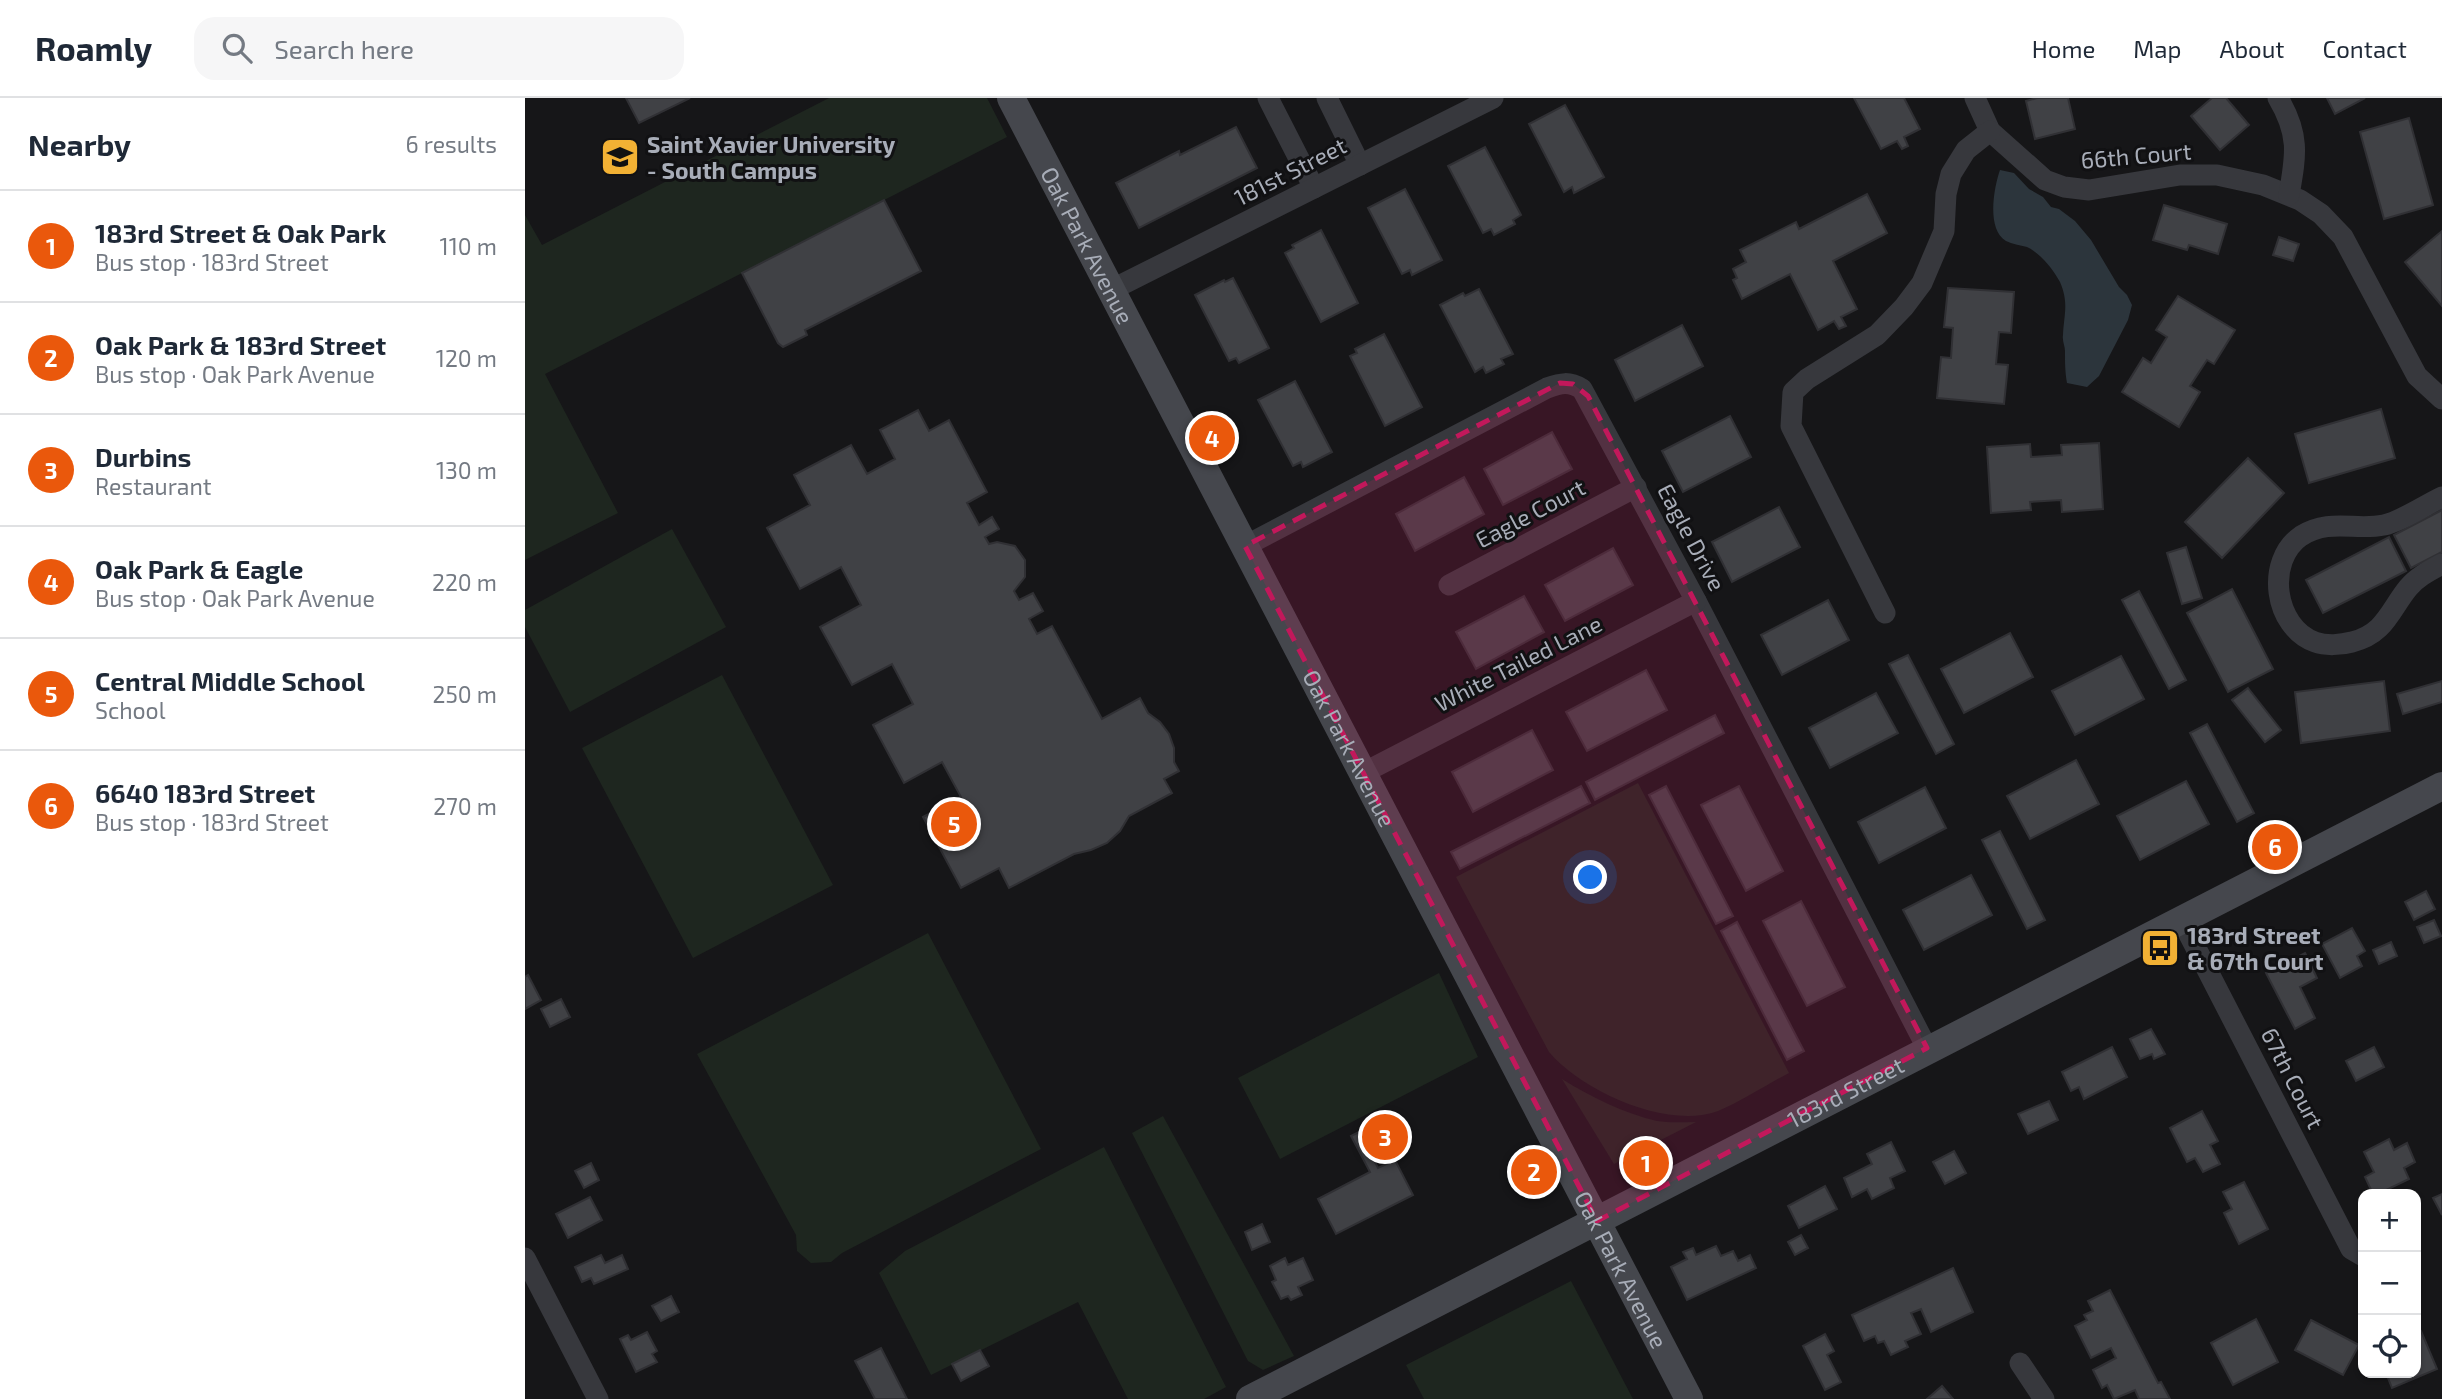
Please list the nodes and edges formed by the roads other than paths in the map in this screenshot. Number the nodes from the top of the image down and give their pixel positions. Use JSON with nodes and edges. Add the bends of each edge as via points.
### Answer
{"nodes":[{"id":1,"x":1011,"y":98,"type":"edge"},
{"id":2,"x":1268,"y":98,"type":"edge"},
{"id":3,"x":1327,"y":98,"type":"edge"},
{"id":4,"x":1493,"y":98,"type":"edge"},
{"id":5,"x":1975,"y":98,"type":"edge"},
{"id":6,"x":2278,"y":98,"type":"edge"},
{"id":7,"x":1990,"y":131,"type":"junction"},
{"id":8,"x":1360,"y":165,"type":"junction"},
{"id":9,"x":1314,"y":188,"type":"junction"},
{"id":10,"x":2289,"y":195,"type":"junction"},
{"id":11,"x":1111,"y":290,"type":"junction"},
{"id":12,"x":2442,"y":399,"type":"edge"},
{"id":13,"x":1636,"y":487,"type":"junction"},
{"id":14,"x":2442,"y":497,"type":"edge"},
{"id":15,"x":1245,"y":546,"type":"junction"},
{"id":16,"x":2442,"y":564,"type":"edge"},
{"id":17,"x":1449,"y":585,"type":"dead end"},
{"id":18,"x":1696,"y":601,"type":"junction"},
{"id":19,"x":1885,"y":613,"type":"dead end"},
{"id":20,"x":1363,"y":773,"type":"junction"},
{"id":21,"x":2442,"y":786,"type":"edge"},
{"id":22,"x":2181,"y":919,"type":"junction"},
{"id":23,"x":1927,"y":1048,"type":"junction"},
{"id":24,"x":1597,"y":1221,"type":"junction"},
{"id":25,"x":2358,"y":1253,"type":"edge"},
{"id":26,"x":525,"y":1258,"type":"edge"},
{"id":27,"x":2020,"y":1363,"type":"dead end"},
{"id":28,"x":598,"y":1399,"type":"edge"},
{"id":29,"x":1250,"y":1399,"type":"edge"},
{"id":30,"x":1689,"y":1399,"type":"edge"},
{"id":31,"x":2044,"y":1399,"type":"edge"}],
"edges":[{"from":1,"to":11,"type":"street","name":"Oak Park Avenue"},
{"from":2,"to":9,"type":"street"},
{"from":3,"to":8,"type":"street"},
{"from":4,"to":8,"type":"street","name":"181st Street"},
{"from":5,"to":7,"type":"street","name":"66th Court"},
{"from":6,"to":10,"type":"street","via":[[2291,124],[2296,153]]},
{"from":7,"to":10,"type":"street","name":"66th Court","via":[[2045,180],[2064,187],[2089,190],[2181,175],[2217,175]]},
{"from":7,"to":19,"type":"street","via":[[1966,150],[1951,174],[1945,194],[1944,231],[1916,291],[1877,335],[1793,392],[1791,425]]},
{"from":8,"to":9,"type":"street","name":"181st Street"},
{"from":9,"to":11,"type":"street","name":"181st Street"},
{"from":10,"to":12,"type":"street","name":"66th Court","via":[[2322,214],[2343,237],[2417,376]]},
{"from":11,"to":15,"type":"street","name":"Oak Park Avenue"},
{"from":13,"to":15,"type":"street","name":"Eagle Drive","via":[[1588,396],[1573,384],[1560,383]]},
{"from":13,"to":17,"type":"street","name":"Eagle Court"},
{"from":13,"to":18,"type":"street","name":"Eagle Drive"},
{"from":14,"to":16,"type":"street","via":[[2386,524],[2322,527],[2300,537],[2284,554],[2278,572],[2279,591],[2284,611],[2314,642],[2355,642],[2385,622],[2420,575]]},
{"from":15,"to":20,"type":"street","name":"Oak Park Avenue"},
{"from":18,"to":20,"type":"street","name":"White Tailed Lane"},
{"from":18,"to":23,"type":"street","name":"Eagle Drive"},
{"from":20,"to":24,"type":"street","name":"Oak Park Avenue"},
{"from":21,"to":22,"type":"street","name":"183rd Street"},
{"from":22,"to":23,"type":"street","name":"183rd Street"},
{"from":22,"to":25,"type":"street","name":"67th Court","via":[[2351,1249]]},
{"from":23,"to":24,"type":"street","name":"183rd Street"},
{"from":24,"to":29,"type":"street","name":"183rd Street"},
{"from":24,"to":30,"type":"street","name":"Oak Park Avenue"},
{"from":26,"to":28,"type":"street"},
{"from":27,"to":31,"type":"street"}]}
